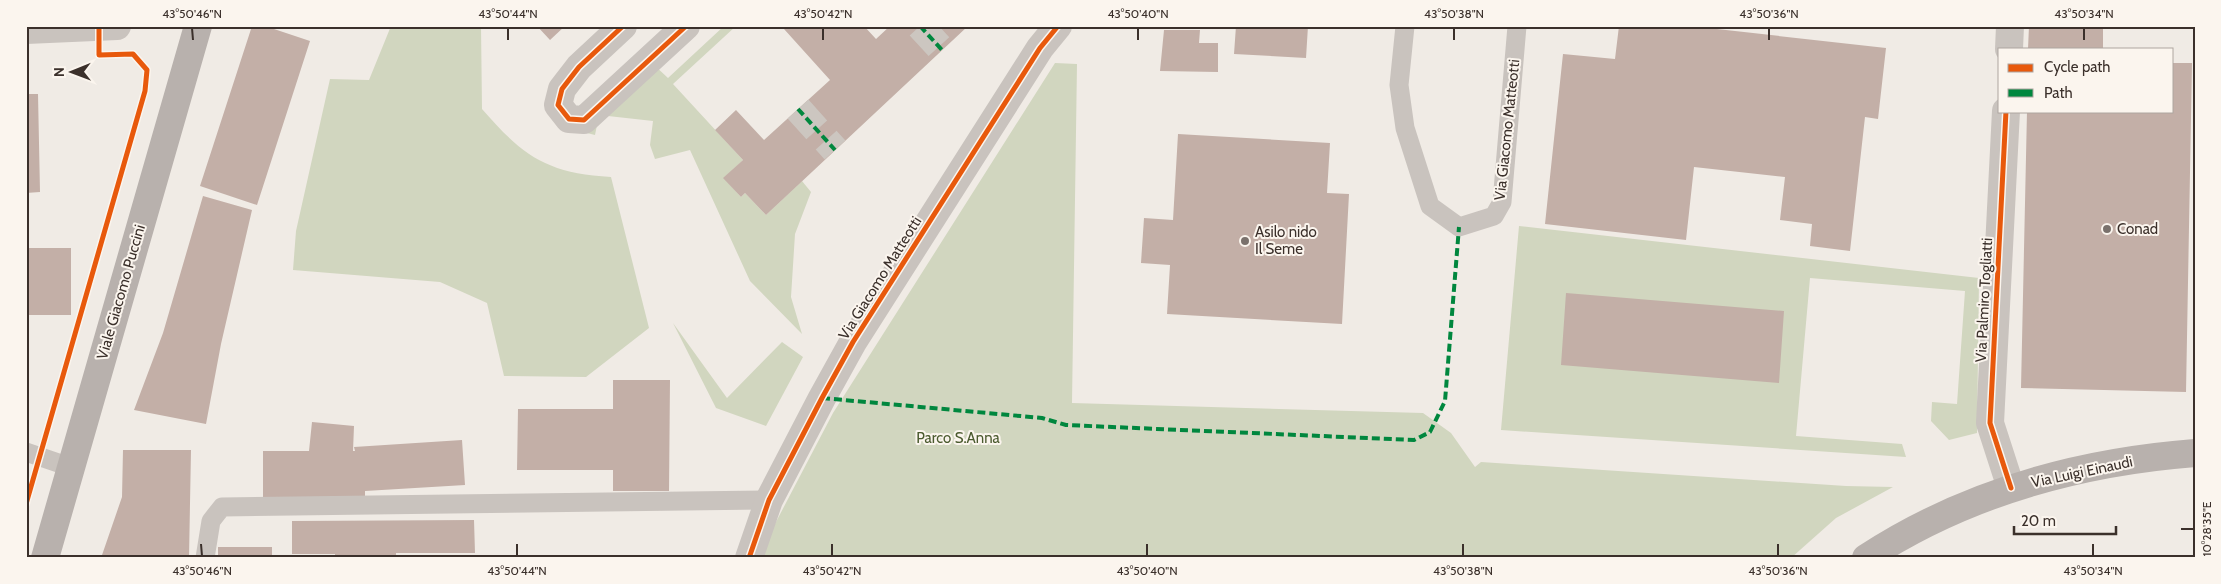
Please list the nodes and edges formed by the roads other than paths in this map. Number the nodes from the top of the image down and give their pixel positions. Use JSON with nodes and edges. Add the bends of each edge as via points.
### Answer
{"nodes":[{"id":1,"x":117,"y":26,"type":"edge"},
{"id":2,"x":198,"y":26,"type":"edge"},
{"id":3,"x":623,"y":26,"type":"edge"},
{"id":4,"x":686,"y":26,"type":"edge"},
{"id":5,"x":1058,"y":26,"type":"edge"},
{"id":6,"x":1405,"y":26,"type":"edge"},
{"id":7,"x":1517,"y":26,"type":"edge"},
{"id":8,"x":2010,"y":26,"type":"edge"},
{"id":9,"x":75,"y":27,"type":"edge"},
{"id":10,"x":26,"y":30,"type":"edge"},
{"id":11,"x":2009,"y":48,"type":"edge"},
{"id":12,"x":2006,"y":112,"type":"edge"},
{"id":13,"x":26,"y":452,"type":"edge"},
{"id":14,"x":2195,"y":453,"type":"edge"},
{"id":15,"x":70,"y":467,"type":"junction"},
{"id":16,"x":2011,"y":488,"type":"junction"},
{"id":17,"x":769,"y":500,"type":"junction"},
{"id":18,"x":45,"y":558,"type":"edge"},
{"id":19,"x":204,"y":558,"type":"edge"},
{"id":20,"x":749,"y":558,"type":"edge"},
{"id":21,"x":1866,"y":558,"type":"edge"}],
"edges":[{"from":1,"to":9,"type":"street"},
{"from":2,"to":15,"type":"main road","name":"Viale Giacomo Puccini"},
{"from":3,"to":4,"type":"street","via":[[578,68],[562,89],[558,105],[569,119],[584,120]]},
{"from":5,"to":17,"type":"street","name":"Via Giacomo Matteotti","via":[[1040,48],[854,342]]},
{"from":6,"to":7,"type":"lane","name":"Via Giacomo Matteotti","via":[[1399,85],[1405,128],[1430,206],[1459,227],[1494,216],[1502,202]]},
{"from":8,"to":11,"type":"street"},
{"from":9,"to":10,"type":"street"},
{"from":12,"to":16,"type":"street","name":"Via Palmiro Togliatti","via":[[1990,423]]},
{"from":13,"to":15,"type":"lane"},
{"from":14,"to":16,"type":"main road","name":"Via Luigi Einaudi","via":[[2102,466]]},
{"from":15,"to":18,"type":"main road","name":"Viale Giacomo Puccini"},
{"from":16,"to":21,"type":"main road","name":"Via Luigi Einaudi","via":[[1940,516]]},
{"from":17,"to":19,"type":"lane","via":[[222,507],[211,521]]},
{"from":17,"to":20,"type":"street","name":"Via Giacomo Matteotti"}]}
